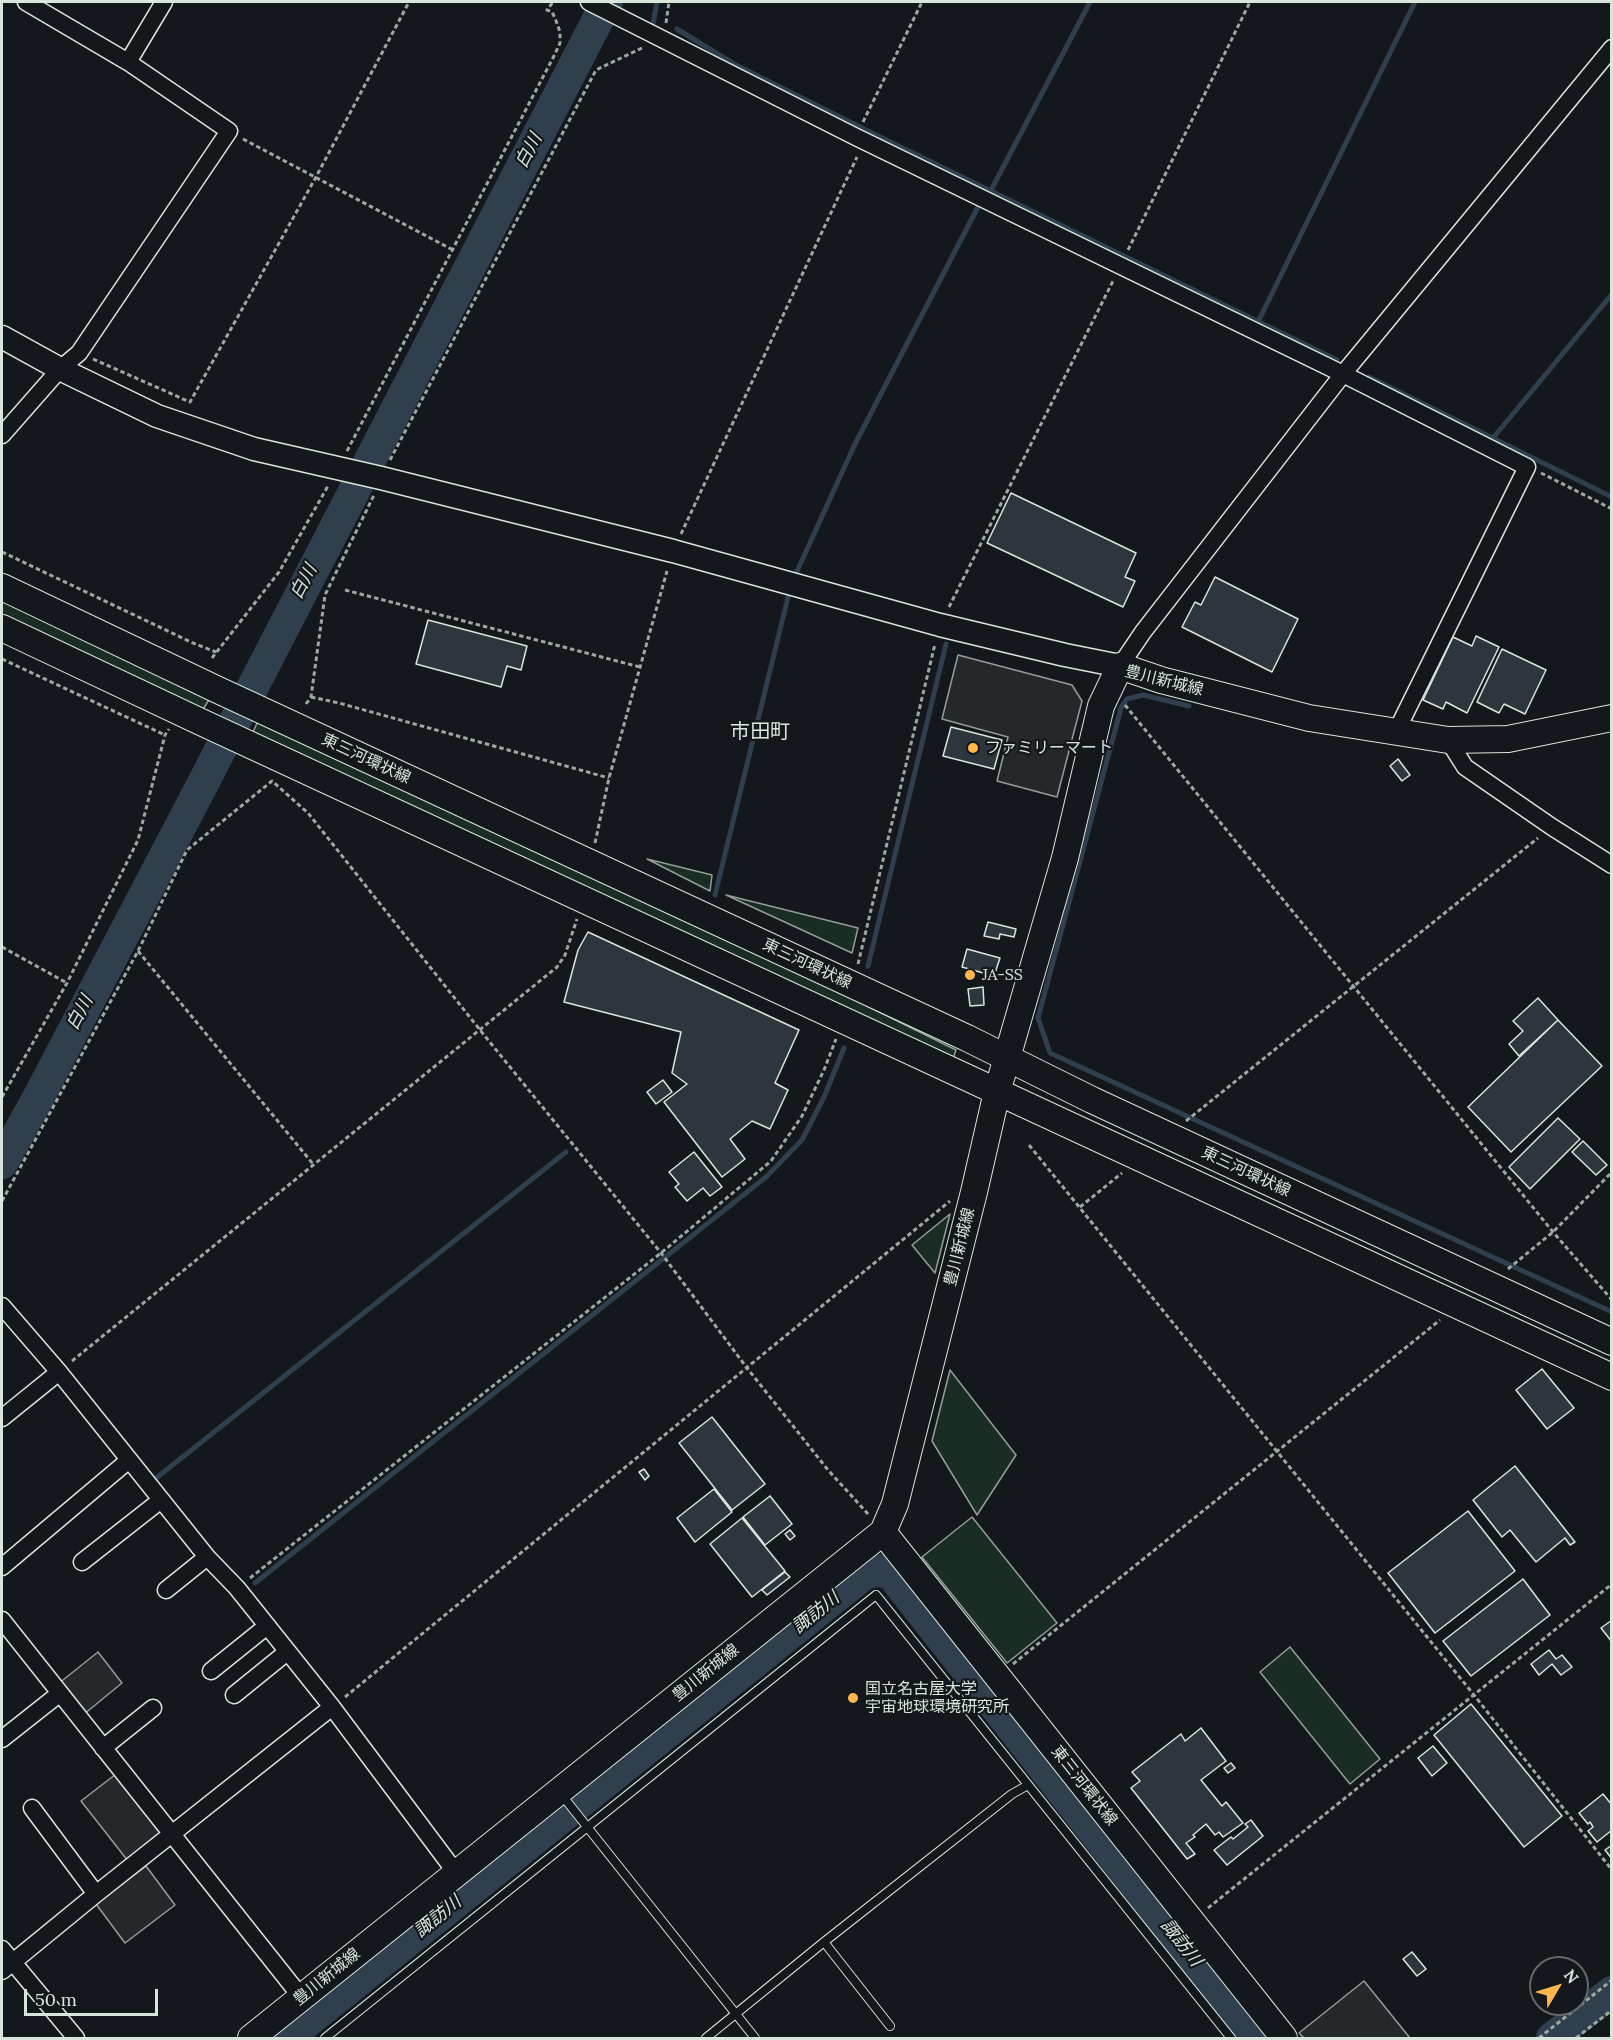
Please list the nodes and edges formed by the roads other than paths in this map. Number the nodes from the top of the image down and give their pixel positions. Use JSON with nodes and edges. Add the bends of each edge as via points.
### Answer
{"nodes":[{"id":1,"x":26,"y":2,"type":"edge"},
{"id":2,"x":164,"y":2,"type":"edge"},
{"id":3,"x":589,"y":2,"type":"edge"},
{"id":4,"x":1611,"y":48,"type":"edge"},
{"id":5,"x":128,"y":62,"type":"junction"},
{"id":6,"x":2,"y":337,"type":"edge"},
{"id":7,"x":60,"y":369,"type":"junction"},
{"id":8,"x":1343,"y":374,"type":"junction"},
{"id":9,"x":2,"y":435,"type":"edge"},
{"id":10,"x":2,"y":587,"type":"edge"},
{"id":11,"x":2,"y":628,"type":"edge"},
{"id":12,"x":1115,"y":676,"type":"junction"},
{"id":13,"x":1611,"y":718,"type":"edge"},
{"id":14,"x":1396,"y":732,"type":"junction"},
{"id":15,"x":1448,"y":740,"type":"junction"},
{"id":16,"x":1611,"y":865,"type":"edge"},
{"id":17,"x":1007,"y":1057,"type":"junction"},
{"id":18,"x":997,"y":1092,"type":"junction"},
{"id":19,"x":2,"y":1306,"type":"edge"},
{"id":20,"x":1611,"y":1342,"type":"edge"},
{"id":21,"x":59,"y":1372,"type":"junction"},
{"id":22,"x":1611,"y":1377,"type":"edge"},
{"id":23,"x":2,"y":1418,"type":"edge"},
{"id":24,"x":129,"y":1460,"type":"junction"},
{"id":25,"x":161,"y":1500,"type":"junction"},
{"id":26,"x":883,"y":1532,"type":"junction"},
{"id":27,"x":207,"y":1557,"type":"junction"},
{"id":28,"x":82,"y":1562,"type":"dead end"},
{"id":29,"x":2,"y":1566,"type":"edge"},
{"id":30,"x":166,"y":1590,"type":"dead end"},
{"id":31,"x":2,"y":1620,"type":"edge"},
{"id":32,"x":267,"y":1626,"type":"junction"},
{"id":33,"x":287,"y":1652,"type":"junction"},
{"id":34,"x":210,"y":1671,"type":"dead end"},
{"id":35,"x":59,"y":1694,"type":"junction"},
{"id":36,"x":234,"y":1695,"type":"dead end"},
{"id":37,"x":332,"y":1707,"type":"junction"},
{"id":38,"x":153,"y":1708,"type":"dead end"},
{"id":39,"x":2,"y":1739,"type":"edge"},
{"id":40,"x":103,"y":1748,"type":"junction"},
{"id":41,"x":1028,"y":1785,"type":"junction"},
{"id":42,"x":562,"y":1796,"type":"junction"},
{"id":43,"x":32,"y":1808,"type":"dead end"},
{"id":44,"x":587,"y":1828,"type":"junction"},
{"id":45,"x":171,"y":1834,"type":"junction"},
{"id":46,"x":457,"y":1874,"type":"junction"},
{"id":47,"x":96,"y":1894,"type":"junction"},
{"id":48,"x":824,"y":1942,"type":"junction"},
{"id":49,"x":2,"y":1949,"type":"edge"},
{"id":50,"x":7,"y":1967,"type":"edge"},
{"id":51,"x":302,"y":1998,"type":"junction"},
{"id":52,"x":735,"y":2014,"type":"junction"},
{"id":53,"x":890,"y":2026,"type":"dead end"},
{"id":54,"x":76,"y":2038,"type":"edge"},
{"id":55,"x":251,"y":2038,"type":"edge"},
{"id":56,"x":325,"y":2038,"type":"edge"},
{"id":57,"x":706,"y":2038,"type":"edge"},
{"id":58,"x":755,"y":2038,"type":"edge"},
{"id":59,"x":1231,"y":2038,"type":"edge"},
{"id":60,"x":1284,"y":2038,"type":"edge"}],
"edges":[{"from":1,"to":5,"type":"street"},
{"from":2,"to":5,"type":"street"},
{"from":3,"to":8,"type":"street"},
{"from":4,"to":8,"type":"street"},
{"from":5,"to":7,"type":"street","via":[[228,131],[79,352]]},
{"from":6,"to":7,"type":"street"},
{"from":7,"to":9,"type":"street"},
{"from":7,"to":12,"type":"street","via":[[157,416],[254,449],[673,551],[939,625],[1065,655]]},
{"from":8,"to":12,"type":"street","via":[[1143,633]]},
{"from":8,"to":14,"type":"street","via":[[1527,466]]},
{"from":10,"to":17,"type":"main road","name":"東三河環状線"},
{"from":11,"to":18,"type":"main road","name":"東三河環状線"},
{"from":12,"to":14,"type":"main road","name":"豊川新城線","via":[[1161,680],[1309,718]]},
{"from":12,"to":17,"type":"main road","name":"豊川新城線","via":[[1101,706],[1065,858]]},
{"from":13,"to":15,"type":"main road","name":"豊川新城線","via":[[1508,739]]},
{"from":14,"to":15,"type":"main road","name":"豊川新城線"},
{"from":15,"to":16,"type":"street","via":[[1465,767]]},
{"from":17,"to":18,"type":"main road","name":"豊川新城線"},
{"from":17,"to":20,"type":"main road","name":"東三河環状線"},
{"from":18,"to":22,"type":"main road","name":"東三河環状線"},
{"from":18,"to":26,"type":"main road","name":"豊川新城線","via":[[895,1504]]},
{"from":19,"to":21,"type":"street"},
{"from":21,"to":23,"type":"street"},
{"from":21,"to":24,"type":"street"},
{"from":24,"to":25,"type":"street"},
{"from":24,"to":29,"type":"street"},
{"from":25,"to":27,"type":"street"},
{"from":25,"to":28,"type":"street"},
{"from":26,"to":42,"type":"main road","name":"豊川新城線"},
{"from":26,"to":60,"type":"main road","name":"東三河環状線"},
{"from":27,"to":30,"type":"street"},
{"from":27,"to":32,"type":"street"},
{"from":31,"to":35,"type":"street"},
{"from":32,"to":33,"type":"street"},
{"from":32,"to":34,"type":"street"},
{"from":33,"to":36,"type":"street"},
{"from":33,"to":37,"type":"street"},
{"from":35,"to":39,"type":"street"},
{"from":35,"to":40,"type":"street"},
{"from":37,"to":45,"type":"street"},
{"from":37,"to":46,"type":"street"},
{"from":38,"to":40,"type":"street"},
{"from":40,"to":45,"type":"street"},
{"from":41,"to":44,"type":"lane","via":[[876,1594]]},
{"from":41,"to":48,"type":"lane"},
{"from":41,"to":59,"type":"lane"},
{"from":42,"to":44,"type":"lane"},
{"from":42,"to":46,"type":"main road","name":"豊川新城線"},
{"from":43,"to":47,"type":"street"},
{"from":44,"to":52,"type":"lane"},
{"from":44,"to":56,"type":"lane"},
{"from":45,"to":47,"type":"street"},
{"from":45,"to":51,"type":"street"},
{"from":46,"to":51,"type":"main road","name":"豊川新城線"},
{"from":47,"to":50,"type":"street"},
{"from":48,"to":52,"type":"lane"},
{"from":48,"to":53,"type":"lane"},
{"from":49,"to":50,"type":"street"},
{"from":50,"to":54,"type":"street"},
{"from":51,"to":55,"type":"main road","name":"豊川新城線"},
{"from":52,"to":57,"type":"lane"},
{"from":52,"to":58,"type":"lane"}]}
